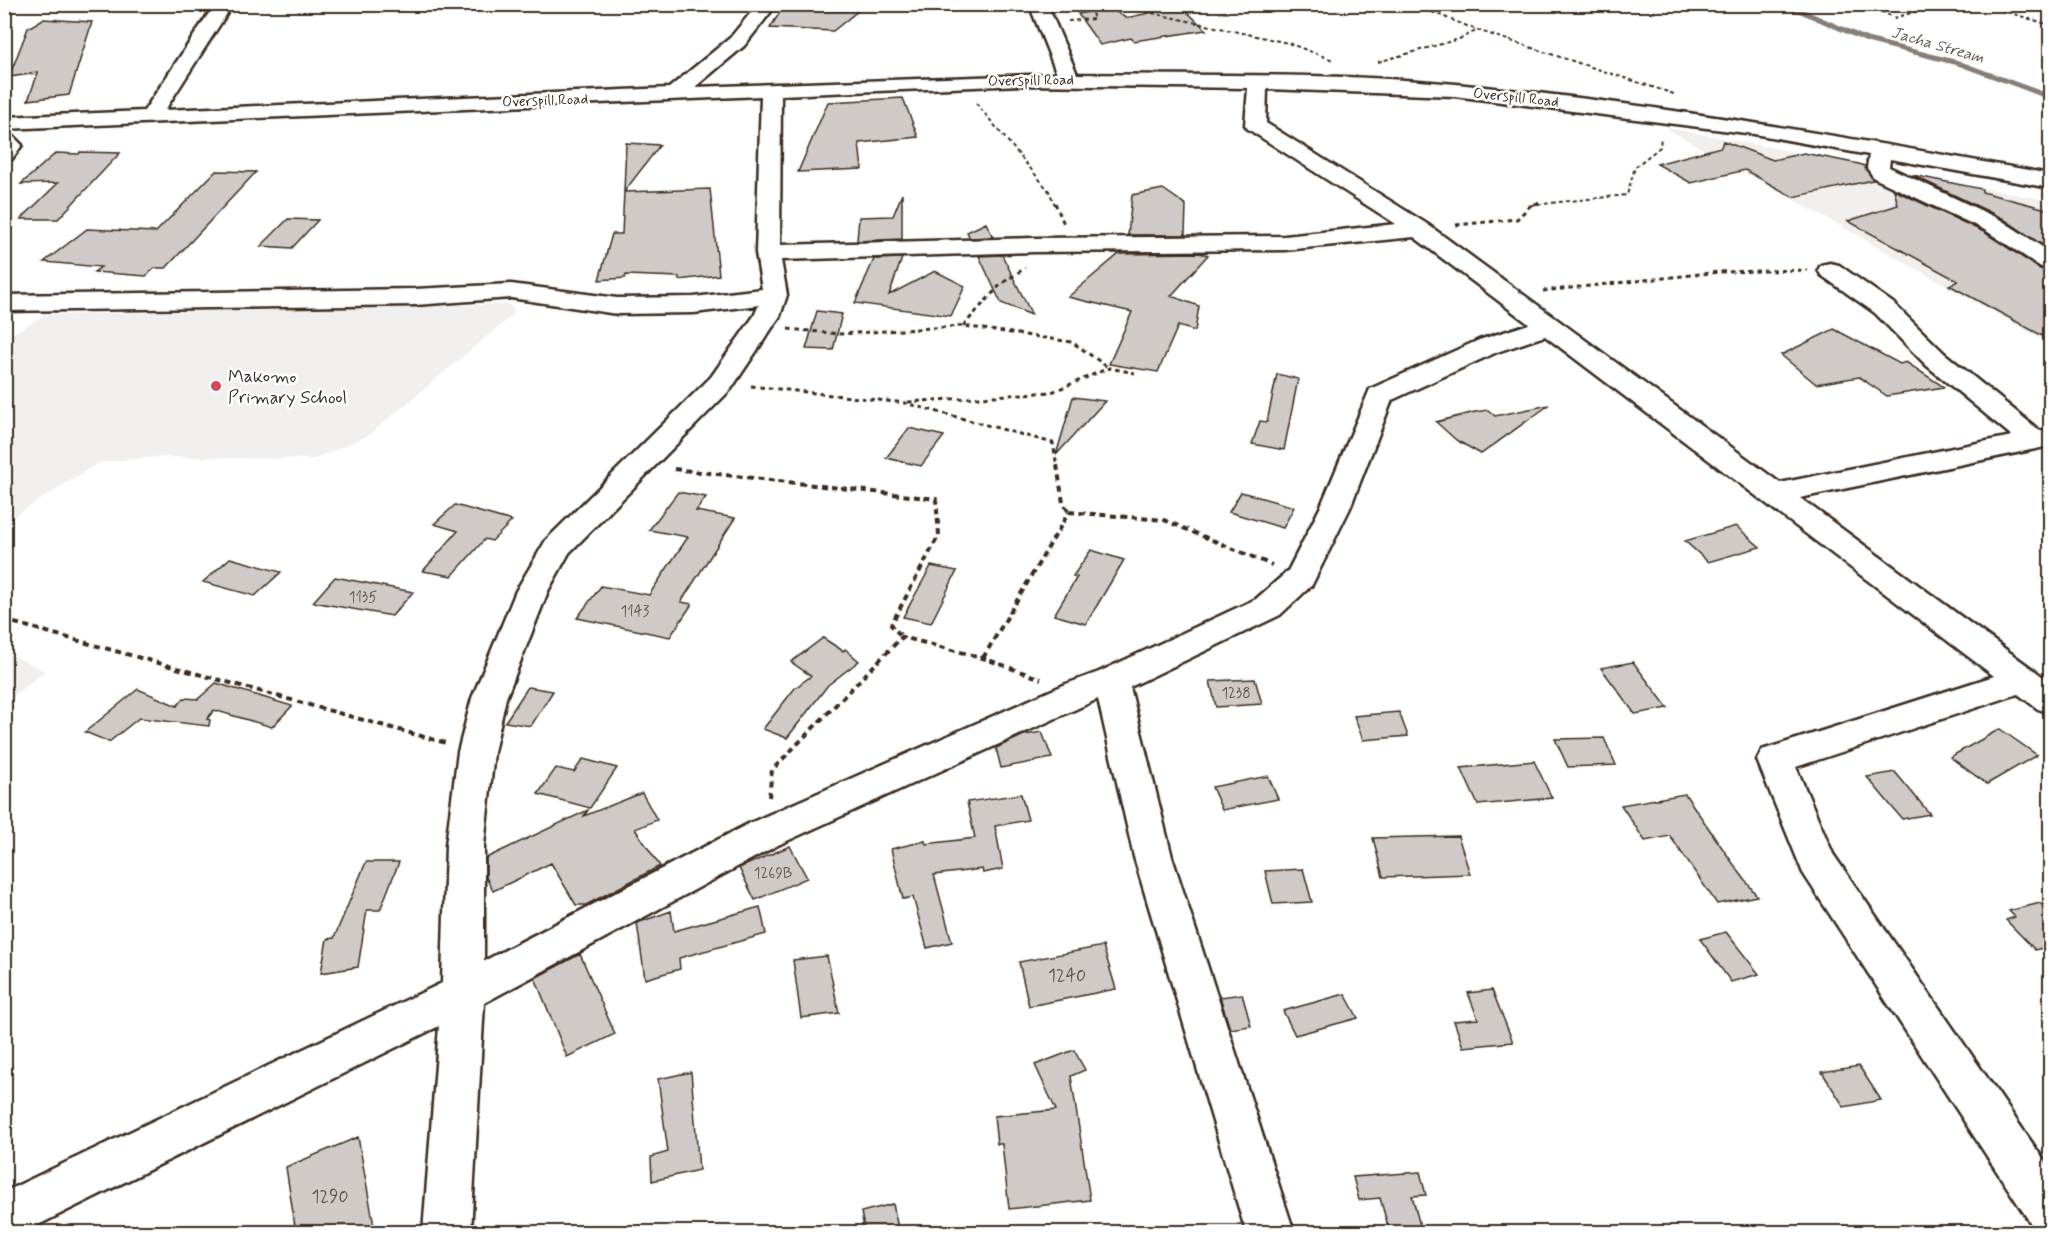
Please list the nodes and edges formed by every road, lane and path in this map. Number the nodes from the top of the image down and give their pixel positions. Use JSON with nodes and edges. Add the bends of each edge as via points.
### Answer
{"nodes":[{"id":1,"x":224,"y":4,"type":"edge"},
{"id":2,"x":768,"y":4,"type":"edge"},
{"id":3,"x":1038,"y":4,"type":"edge"},
{"id":4,"x":1106,"y":4,"type":"edge"},
{"id":5,"x":1111,"y":4,"type":"edge"},
{"id":6,"x":1412,"y":4,"type":"edge"},
{"id":7,"x":1869,"y":4,"type":"edge"},
{"id":8,"x":1956,"y":4,"type":"edge"},
{"id":9,"x":1981,"y":4,"type":"edge"},
{"id":10,"x":1047,"y":22,"type":"junction"},
{"id":11,"x":2050,"y":25,"type":"edge"},
{"id":12,"x":1477,"y":30,"type":"junction"},
{"id":13,"x":1354,"y":68,"type":"junction"},
{"id":14,"x":1069,"y":78,"type":"junction"},
{"id":15,"x":958,"y":82,"type":"junction"},
{"id":16,"x":1258,"y":82,"type":"junction"},
{"id":17,"x":1337,"y":84,"type":"junction"},
{"id":18,"x":771,"y":90,"type":"junction"},
{"id":19,"x":673,"y":95,"type":"junction"},
{"id":20,"x":1681,"y":96,"type":"dead end"},
{"id":21,"x":150,"y":116,"type":"junction"},
{"id":22,"x":1662,"y":116,"type":"junction"},
{"id":23,"x":4,"y":123,"type":"edge"},
{"id":24,"x":4,"y":138,"type":"edge"},
{"id":25,"x":1881,"y":150,"type":"junction"},
{"id":26,"x":4,"y":154,"type":"edge"},
{"id":27,"x":2050,"y":181,"type":"edge"},
{"id":28,"x":1419,"y":229,"type":"junction"},
{"id":29,"x":1060,"y":245,"type":"junction"},
{"id":30,"x":768,"y":253,"type":"junction"},
{"id":31,"x":2050,"y":262,"type":"edge"},
{"id":32,"x":1830,"y":270,"type":"joint"},
{"id":33,"x":1506,"y":293,"type":"junction"},
{"id":34,"x":775,"y":295,"type":"junction"},
{"id":35,"x":4,"y":303,"type":"edge"},
{"id":36,"x":963,"y":326,"type":"junction"},
{"id":37,"x":1548,"y":326,"type":"junction"},
{"id":38,"x":754,"y":333,"type":"junction"},
{"id":39,"x":1110,"y":368,"type":"junction"},
{"id":40,"x":1135,"y":373,"type":"dead end"},
{"id":41,"x":721,"y":383,"type":"junction"},
{"id":42,"x":905,"y":403,"type":"junction"},
{"id":43,"x":2043,"y":439,"type":"edge"},
{"id":44,"x":640,"y":465,"type":"junction"},
{"id":45,"x":1774,"y":494,"type":"junction"},
{"id":46,"x":1069,"y":512,"type":"junction"},
{"id":47,"x":1301,"y":577,"type":"junction"},
{"id":48,"x":4,"y":620,"type":"edge"},
{"id":49,"x":902,"y":638,"type":"junction"},
{"id":50,"x":983,"y":658,"type":"junction"},
{"id":51,"x":1095,"y":687,"type":"junction"},
{"id":52,"x":2036,"y":690,"type":"edge"},
{"id":53,"x":476,"y":752,"type":"junction"},
{"id":54,"x":764,"y":834,"type":"junction"},
{"id":55,"x":463,"y":993,"type":"junction"},
{"id":56,"x":2050,"y":1210,"type":"edge"},
{"id":57,"x":4,"y":1217,"type":"edge"},
{"id":58,"x":447,"y":1233,"type":"edge"},
{"id":59,"x":1270,"y":1233,"type":"edge"}],
"edges":[{"from":1,"to":21,"type":"street"},
{"from":2,"to":19,"type":"street","via":[[737,42]]},
{"from":3,"to":10,"type":"street"},
{"from":4,"to":10,"type":"path","via":[[1091,11],[1094,19]]},
{"from":5,"to":13,"type":"path","via":[[1288,43]]},
{"from":6,"to":12,"type":"path"},
{"from":7,"to":8,"type":"path","via":[[1894,18]]},
{"from":9,"to":11,"type":"path"},
{"from":10,"to":14,"type":"street"},
{"from":12,"to":13,"type":"path","via":[[1459,39]]},
{"from":12,"to":20,"type":"path"},
{"from":13,"to":17,"type":"path"},
{"from":14,"to":15,"type":"street","name":"Overspill Road"},
{"from":14,"to":16,"type":"street","name":"Overspill Road"},
{"from":15,"to":18,"type":"street","name":"Overspill Road"},
{"from":15,"to":29,"type":"path","via":[[1049,190],[1063,217],[1066,235]]},
{"from":16,"to":17,"type":"street","name":"Overspill Road"},
{"from":16,"to":28,"type":"street","via":[[1255,124]]},
{"from":17,"to":22,"type":"street","name":"Overspill Road","via":[[1488,94]]},
{"from":18,"to":19,"type":"street","name":"Overspill Road"},
{"from":18,"to":30,"type":"street"},
{"from":19,"to":21,"type":"street","name":"Overspill Road"},
{"from":21,"to":23,"type":"street","name":"Overspill Road"},
{"from":22,"to":25,"type":"street","name":"Overspill Road"},
{"from":22,"to":28,"type":"path","via":[[1660,147],[1635,167],[1627,195],[1532,204],[1517,219]]},
{"from":24,"to":26,"type":"street","via":[[11,145]]},
{"from":25,"to":27,"type":"street","name":"Overspill Road"},
{"from":25,"to":31,"type":"street","via":[[1878,168],[1882,173],[1994,225]]},
{"from":28,"to":29,"type":"street","via":[[1285,243]]},
{"from":28,"to":33,"type":"street"},
{"from":29,"to":30,"type":"street"},
{"from":29,"to":36,"type":"path","via":[[1001,284]]},
{"from":30,"to":34,"type":"street"},
{"from":32,"to":33,"type":"path","via":[[1719,272]]},
{"from":32,"to":43,"type":"street","via":[[1884,308],[1935,359]]},
{"from":33,"to":37,"type":"street"},
{"from":34,"to":35,"type":"street","via":[[694,305],[618,306],[511,291],[403,297]]},
{"from":34,"to":38,"type":"street","via":[[767,316]]},
{"from":36,"to":38,"type":"path","via":[[842,334],[789,328]]},
{"from":36,"to":39,"type":"path","via":[[1072,342]]},
{"from":37,"to":45,"type":"street"},
{"from":37,"to":47,"type":"street","via":[[1488,346],[1380,395],[1335,508]]},
{"from":38,"to":41,"type":"street"},
{"from":39,"to":40,"type":"path"},
{"from":39,"to":42,"type":"path","via":[[1052,392]]},
{"from":41,"to":42,"type":"path"},
{"from":41,"to":44,"type":"street"},
{"from":42,"to":46,"type":"path","via":[[1053,443],[1063,503]]},
{"from":43,"to":45,"type":"street"},
{"from":44,"to":49,"type":"path","via":[[936,499],[939,535],[891,625]]},
{"from":44,"to":53,"type":"street","via":[[557,547],[547,562],[489,698]]},
{"from":45,"to":52,"type":"street"},
{"from":46,"to":47,"type":"path","via":[[1164,520]]},
{"from":46,"to":50,"type":"path"},
{"from":47,"to":51,"type":"street","via":[[1268,607]]},
{"from":48,"to":53,"type":"path"},
{"from":49,"to":50,"type":"path"},
{"from":49,"to":54,"type":"path","via":[[772,770]]},
{"from":50,"to":51,"type":"path"},
{"from":51,"to":54,"type":"street"},
{"from":51,"to":59,"type":"street","via":[[1153,857]]},
{"from":52,"to":56,"type":"street","via":[[1775,760],[1816,862]]},
{"from":53,"to":55,"type":"street","via":[[465,845]]},
{"from":54,"to":55,"type":"street"},
{"from":55,"to":57,"type":"street"},
{"from":55,"to":58,"type":"street"}]}
